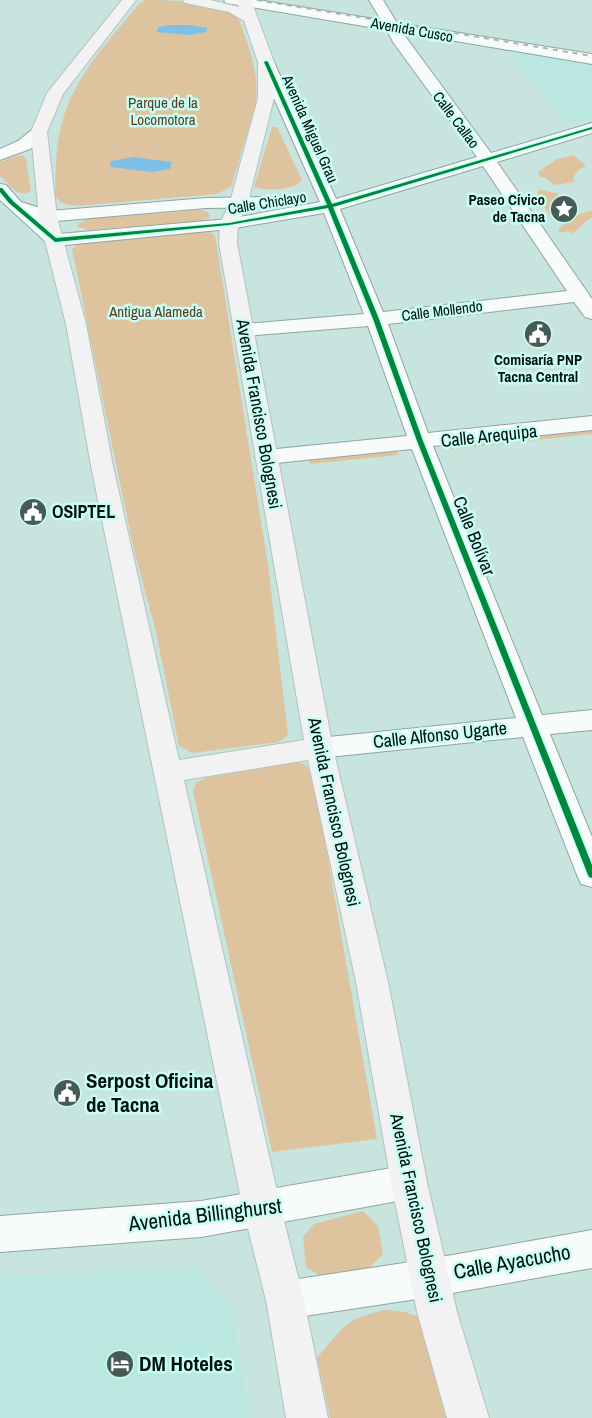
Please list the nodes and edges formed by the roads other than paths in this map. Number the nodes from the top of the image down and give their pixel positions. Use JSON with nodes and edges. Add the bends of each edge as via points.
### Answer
{"nodes":[{"id":1,"x":130,"y":0,"type":"edge"},
{"id":2,"x":190,"y":0,"type":"edge"},
{"id":3,"x":270,"y":0,"type":"edge"},
{"id":4,"x":376,"y":0,"type":"edge"},
{"id":5,"x":240,"y":1,"type":"edge"},
{"id":6,"x":250,"y":18,"type":"junction"},
{"id":7,"x":391,"y":24,"type":"junction"},
{"id":8,"x":592,"y":53,"type":"edge"},
{"id":9,"x":592,"y":59,"type":"edge"},
{"id":10,"x":266,"y":62,"type":"junction"},
{"id":11,"x":592,"y":128,"type":"edge"},
{"id":12,"x":39,"y":132,"type":"junction"},
{"id":13,"x":592,"y":142,"type":"edge"},
{"id":14,"x":0,"y":156,"type":"edge"},
{"id":15,"x":485,"y":158,"type":"junction"},
{"id":16,"x":506,"y":189,"type":"junction"},
{"id":17,"x":4,"y":198,"type":"edge"},
{"id":18,"x":239,"y":202,"type":"junction"},
{"id":19,"x":330,"y":206,"type":"junction"},
{"id":20,"x":48,"y":217,"type":"junction"},
{"id":21,"x":229,"y":224,"type":"junction"},
{"id":22,"x":55,"y":240,"type":"junction"},
{"id":23,"x":580,"y":295,"type":"junction"},
{"id":24,"x":592,"y":313,"type":"edge"},
{"id":25,"x":376,"y":319,"type":"junction"},
{"id":26,"x":244,"y":330,"type":"junction"},
{"id":27,"x":592,"y":423,"type":"edge"},
{"id":28,"x":592,"y":440,"type":"edge"},
{"id":29,"x":423,"y":450,"type":"junction"},
{"id":30,"x":268,"y":466,"type":"junction"},
{"id":31,"x":592,"y":720,"type":"edge"},
{"id":32,"x":534,"y":725,"type":"junction"},
{"id":33,"x":319,"y":748,"type":"junction"},
{"id":34,"x":169,"y":772,"type":"junction"},
{"id":35,"x":592,"y":875,"type":"edge"},
{"id":36,"x":409,"y":1182,"type":"junction"},
{"id":37,"x":262,"y":1209,"type":"junction"},
{"id":38,"x":0,"y":1234,"type":"edge"},
{"id":39,"x":592,"y":1248,"type":"edge"},
{"id":40,"x":430,"y":1278,"type":"junction"},
{"id":41,"x":285,"y":1300,"type":"junction"},
{"id":42,"x":307,"y":1418,"type":"edge"},
{"id":43,"x":468,"y":1418,"type":"edge"}],
"edges":[{"from":1,"to":12,"type":"main road","via":[[55,93]]},
{"from":2,"to":6,"type":"main road","via":[[233,8]]},
{"from":3,"to":7,"type":"street","name":"Avenida Cusco"},
{"from":4,"to":7,"type":"street","name":"Calle Callao"},
{"from":5,"to":6,"type":"main road","name":"Avenida Miguel Grau"},
{"from":5,"to":7,"type":"street","name":"Avenida Cusco"},
{"from":6,"to":10,"type":"main road","name":"Avenida Miguel Grau"},
{"from":7,"to":8,"type":"street","name":"Avenida Cusco"},
{"from":7,"to":9,"type":"street","name":"Avenida Cusco"},
{"from":7,"to":15,"type":"street","name":"Calle Callao","via":[[398,39]]},
{"from":10,"to":18,"type":"main road","name":"Avenida Miguel Grau","via":[[266,98]]},
{"from":10,"to":19,"type":"street","name":"Avenida Miguel Grau"},
{"from":11,"to":15,"type":"street","name":"Calle Chiclayo"},
{"from":12,"to":14,"type":"street","via":[[24,145]]},
{"from":12,"to":20,"type":"main road"},
{"from":13,"to":16,"type":"street","via":[[558,146],[538,153],[512,175]]},
{"from":15,"to":16,"type":"street","name":"Calle Callao"},
{"from":15,"to":19,"type":"street","name":"Calle Chiclayo"},
{"from":16,"to":23,"type":"street","name":"Calle Callao"},
{"from":17,"to":20,"type":"street","name":"Calle Chiclayo"},
{"from":17,"to":22,"type":"street"},
{"from":18,"to":19,"type":"street","name":"Calle Chiclayo","via":[[296,202]]},
{"from":18,"to":20,"type":"street","name":"Calle Chiclayo"},
{"from":18,"to":21,"type":"main road","name":"Avenida Francisco Bolognesi"},
{"from":19,"to":21,"type":"street","name":"Calle Chiclayo"},
{"from":19,"to":25,"type":"street","name":"Calle Bolívar"},
{"from":20,"to":22,"type":"main road"},
{"from":21,"to":22,"type":"street","name":"Calle Chiclayo"},
{"from":21,"to":26,"type":"main road","name":"Avenida Francisco Bolognesi","via":[[228,243]]},
{"from":22,"to":34,"type":"main road","via":[[76,324],[102,466]]},
{"from":23,"to":24,"type":"street","name":"Calle Callao"},
{"from":23,"to":25,"type":"street","name":"Calle Mollendo"},
{"from":25,"to":26,"type":"street","name":"Calle Mollendo"},
{"from":25,"to":29,"type":"street","name":"Calle Bolívar"},
{"from":26,"to":30,"type":"main road","name":"Avenida Francisco Bolognesi"},
{"from":27,"to":29,"type":"street","name":"Calle Arequipa"},
{"from":28,"to":29,"type":"street","name":"Calle Arequipa"},
{"from":29,"to":30,"type":"street","name":"Calle Arequipa"},
{"from":29,"to":32,"type":"street","name":"Calle Bolívar"},
{"from":30,"to":33,"type":"main road","name":"Avenida Francisco Bolognesi"},
{"from":31,"to":32,"type":"street","name":"Calle Alfonso Ugarte"},
{"from":32,"to":33,"type":"street","name":"Calle Alfonso Ugarte"},
{"from":32,"to":35,"type":"street","name":"Calle Bolívar"},
{"from":33,"to":34,"type":"main road"},
{"from":33,"to":36,"type":"main road","name":"Avenida Francisco Bolognesi","via":[[372,982]]},
{"from":34,"to":37,"type":"main road"},
{"from":36,"to":37,"type":"street","name":"Avenida Billinghurst"},
{"from":36,"to":40,"type":"main road","name":"Avenida Francisco Bolognesi"},
{"from":37,"to":38,"type":"street","name":"Avenida Billinghurst","via":[[201,1219]]},
{"from":37,"to":41,"type":"main road"},
{"from":39,"to":40,"type":"street","name":"Calle Ayacucho"},
{"from":40,"to":41,"type":"street","name":"Calle Ayacucho"},
{"from":40,"to":43,"type":"main road","name":"Avenida Francisco Bolognesi"},
{"from":41,"to":42,"type":"main road"}]}
